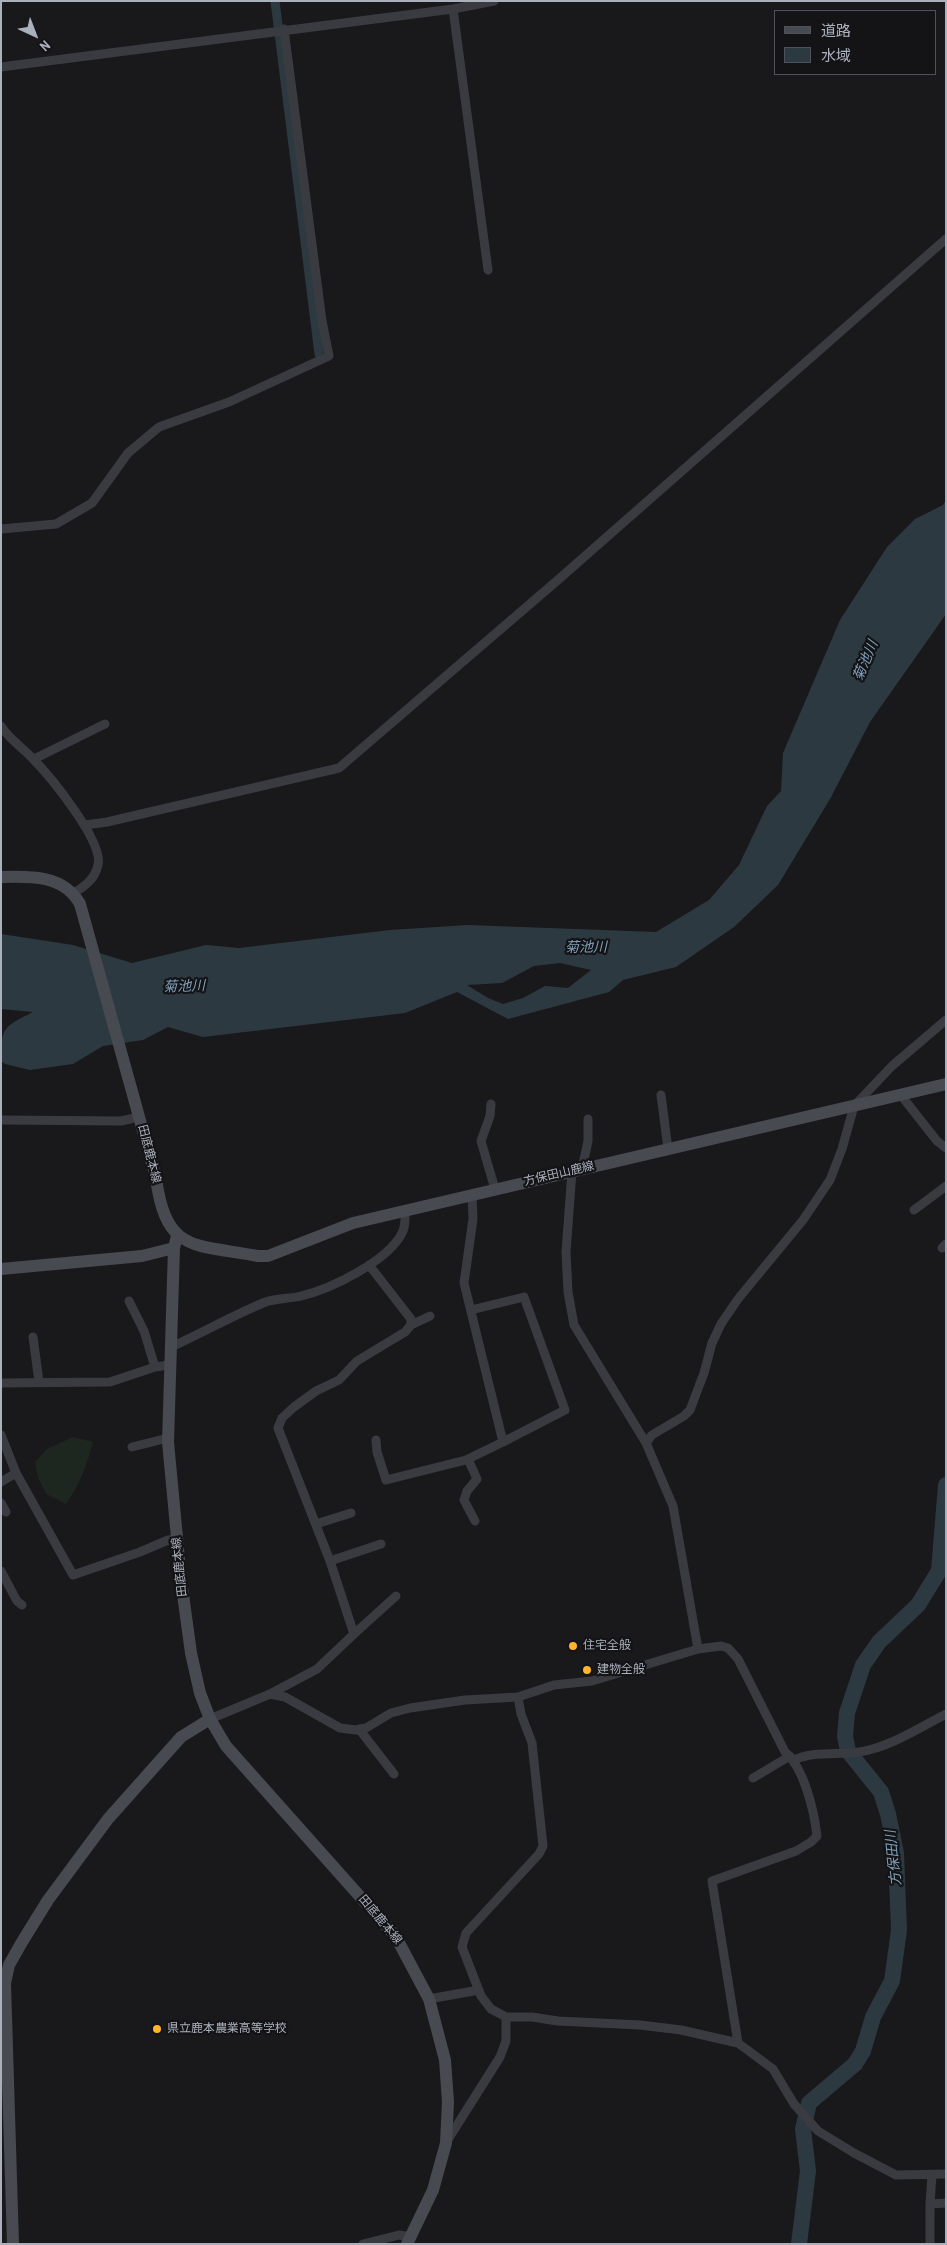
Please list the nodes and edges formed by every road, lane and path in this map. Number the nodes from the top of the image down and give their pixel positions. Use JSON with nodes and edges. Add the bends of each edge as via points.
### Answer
{"nodes":[{"id":1,"x":494,"y":1,"type":"edge"},
{"id":2,"x":456,"y":5,"type":"edge"},
{"id":3,"x":284,"y":30,"type":"junction"},
{"id":4,"x":1,"y":67,"type":"edge"},
{"id":5,"x":946,"y":240,"type":"edge"},
{"id":6,"x":488,"y":270,"type":"dead end"},
{"id":7,"x":1,"y":529,"type":"edge"},
{"id":8,"x":105,"y":724,"type":"dead end"},
{"id":9,"x":2,"y":728,"type":"edge"},
{"id":10,"x":34,"y":760,"type":"junction"},
{"id":11,"x":85,"y":825,"type":"junction"},
{"id":12,"x":1,"y":877,"type":"edge"},
{"id":13,"x":74,"y":893,"type":"junction"},
{"id":14,"x":946,"y":1020,"type":"edge"},
{"id":15,"x":946,"y":1084,"type":"edge"},
{"id":16,"x":900,"y":1094,"type":"junction"},
{"id":17,"x":661,"y":1095,"type":"dead end"},
{"id":18,"x":491,"y":1104,"type":"dead end"},
{"id":19,"x":854,"y":1106,"type":"junction"},
{"id":20,"x":139,"y":1117,"type":"junction"},
{"id":21,"x":588,"y":1119,"type":"dead end"},
{"id":22,"x":1,"y":1120,"type":"edge"},
{"id":23,"x":946,"y":1148,"type":"edge"},
{"id":24,"x":668,"y":1149,"type":"junction"},
{"id":25,"x":577,"y":1170,"type":"junction"},
{"id":26,"x":946,"y":1186,"type":"edge"},
{"id":27,"x":495,"y":1189,"type":"junction"},
{"id":28,"x":472,"y":1194,"type":"junction"},
{"id":29,"x":405,"y":1210,"type":"junction"},
{"id":30,"x":914,"y":1210,"type":"dead end"},
{"id":31,"x":176,"y":1242,"type":"junction"},
{"id":32,"x":369,"y":1264,"type":"junction"},
{"id":33,"x":1,"y":1269,"type":"edge"},
{"id":34,"x":128,"y":1301,"type":"dead end"},
{"id":35,"x":471,"y":1310,"type":"junction"},
{"id":36,"x":430,"y":1316,"type":"dead end"},
{"id":37,"x":411,"y":1326,"type":"junction"},
{"id":38,"x":33,"y":1337,"type":"dead end"},
{"id":39,"x":171,"y":1347,"type":"junction"},
{"id":40,"x":169,"y":1365,"type":"junction"},
{"id":41,"x":155,"y":1367,"type":"junction"},
{"id":42,"x":39,"y":1382,"type":"junction"},
{"id":43,"x":1,"y":1383,"type":"edge"},
{"id":44,"x":1,"y":1435,"type":"edge"},
{"id":45,"x":168,"y":1438,"type":"junction"},
{"id":46,"x":376,"y":1440,"type":"dead end"},
{"id":47,"x":503,"y":1442,"type":"junction"},
{"id":48,"x":646,"y":1443,"type":"junction"},
{"id":49,"x":132,"y":1447,"type":"dead end"},
{"id":50,"x":468,"y":1459,"type":"junction"},
{"id":51,"x":16,"y":1473,"type":"junction"},
{"id":52,"x":1,"y":1482,"type":"edge"},
{"id":53,"x":1,"y":1503,"type":"edge"},
{"id":54,"x":6,"y":1512,"type":"dead end"},
{"id":55,"x":350,"y":1513,"type":"dead end"},
{"id":56,"x":475,"y":1521,"type":"dead end"},
{"id":57,"x":316,"y":1524,"type":"junction"},
{"id":58,"x":177,"y":1539,"type":"junction"},
{"id":59,"x":381,"y":1544,"type":"dead end"},
{"id":60,"x":330,"y":1561,"type":"junction"},
{"id":61,"x":1,"y":1571,"type":"edge"},
{"id":62,"x":396,"y":1596,"type":"dead end"},
{"id":63,"x":22,"y":1605,"type":"dead end"},
{"id":64,"x":354,"y":1634,"type":"junction"},
{"id":65,"x":698,"y":1649,"type":"junction"},
{"id":66,"x":270,"y":1694,"type":"junction"},
{"id":67,"x":518,"y":1697,"type":"junction"},
{"id":68,"x":946,"y":1714,"type":"edge"},
{"id":69,"x":210,"y":1719,"type":"junction"},
{"id":70,"x":359,"y":1730,"type":"junction"},
{"id":71,"x":792,"y":1758,"type":"junction"},
{"id":72,"x":394,"y":1774,"type":"dead end"},
{"id":73,"x":753,"y":1778,"type":"dead end"},
{"id":74,"x":5,"y":1965,"type":"edge"},
{"id":75,"x":479,"y":1990,"type":"junction"},
{"id":76,"x":429,"y":1998,"type":"junction"},
{"id":77,"x":506,"y":2017,"type":"junction"},
{"id":78,"x":738,"y":2042,"type":"junction"},
{"id":79,"x":5,"y":2071,"type":"edge"},
{"id":80,"x":446,"y":2142,"type":"junction"},
{"id":81,"x":932,"y":2174,"type":"junction"},
{"id":82,"x":946,"y":2174,"type":"edge"},
{"id":83,"x":946,"y":2203,"type":"edge"},
{"id":84,"x":930,"y":2204,"type":"junction"},
{"id":85,"x":409,"y":2240,"type":"edge"},
{"id":86,"x":13,"y":2244,"type":"edge"},
{"id":87,"x":363,"y":2244,"type":"edge"},
{"id":88,"x":930,"y":2244,"type":"edge"}],
"edges":[{"from":1,"to":2,"type":"street"},
{"from":2,"to":3,"type":"street"},
{"from":2,"to":6,"type":"street"},
{"from":3,"to":4,"type":"street"},
{"from":3,"to":7,"type":"street","via":[[329,356],[229,402],[158,427],[128,453],[92,503],[56,524]]},
{"from":5,"to":11,"type":"street","via":[[339,768]]},
{"from":8,"to":10,"type":"street"},
{"from":9,"to":10,"type":"street"},
{"from":10,"to":11,"type":"street"},
{"from":11,"to":13,"type":"street","via":[[97,850],[98,865],[89,884]]},
{"from":12,"to":13,"type":"main road","via":[[48,879]]},
{"from":13,"to":20,"type":"main road","name":"田底鹿本線","via":[[83,913]]},
{"from":14,"to":19,"type":"street","via":[[892,1066]]},
{"from":15,"to":16,"type":"main road","name":"方保田山鹿線"},
{"from":16,"to":19,"type":"main road","name":"方保田山鹿線"},
{"from":16,"to":23,"type":"street","via":[[936,1141]]},
{"from":17,"to":24,"type":"street"},
{"from":18,"to":27,"type":"street","via":[[481,1141]]},
{"from":19,"to":24,"type":"main road","name":"方保田山鹿線"},
{"from":19,"to":48,"type":"street","via":[[830,1180],[803,1220],[721,1324],[690,1410]]},
{"from":20,"to":22,"type":"street","via":[[120,1121]]},
{"from":20,"to":31,"type":"main road","name":"田底鹿本線","via":[[163,1215]]},
{"from":21,"to":25,"type":"street","via":[[588,1141]]},
{"from":24,"to":25,"type":"main road","name":"方保田山鹿線"},
{"from":25,"to":27,"type":"main road","name":"方保田山鹿線"},
{"from":25,"to":48,"type":"street","via":[[566,1252],[574,1326]]},
{"from":26,"to":30,"type":"street"},
{"from":27,"to":28,"type":"main road","name":"方保田山鹿線"},
{"from":28,"to":29,"type":"main road","name":"方保田山鹿線"},
{"from":28,"to":35,"type":"street","via":[[473,1219],[464,1283]]},
{"from":29,"to":31,"type":"main road","name":"方保田山鹿線","via":[[353,1223],[268,1256]]},
{"from":29,"to":32,"type":"street","via":[[402,1232],[392,1246]]},
{"from":31,"to":33,"type":"main road","via":[[142,1256]]},
{"from":31,"to":39,"type":"main road","name":"田底鹿本線"},
{"from":32,"to":37,"type":"street","via":[[411,1319]]},
{"from":32,"to":39,"type":"street","via":[[325,1288],[266,1302]]},
{"from":34,"to":41,"type":"street","via":[[144,1331]]},
{"from":35,"to":47,"type":"street"},
{"from":35,"to":47,"type":"street","via":[[524,1297],[565,1410]]},
{"from":36,"to":37,"type":"street"},
{"from":37,"to":57,"type":"street","via":[[357,1361],[339,1380],[316,1391],[282,1418],[278,1428]]},
{"from":38,"to":42,"type":"street"},
{"from":39,"to":40,"type":"main road","name":"田底鹿本線"},
{"from":40,"to":41,"type":"street"},
{"from":40,"to":45,"type":"main road","name":"田底鹿本線"},
{"from":41,"to":42,"type":"street","via":[[110,1382]]},
{"from":42,"to":43,"type":"street"},
{"from":44,"to":51,"type":"street"},
{"from":45,"to":49,"type":"street"},
{"from":45,"to":58,"type":"main road","name":"田底鹿本線"},
{"from":46,"to":50,"type":"street","via":[[386,1480]]},
{"from":47,"to":50,"type":"street"},
{"from":48,"to":65,"type":"street","via":[[673,1506]]},
{"from":50,"to":56,"type":"street","via":[[477,1479],[464,1500]]},
{"from":51,"to":52,"type":"street"},
{"from":51,"to":58,"type":"street","via":[[73,1575]]},
{"from":53,"to":54,"type":"street"},
{"from":55,"to":57,"type":"street"},
{"from":57,"to":60,"type":"street"},
{"from":58,"to":69,"type":"main road","name":"田底鹿本線","via":[[191,1653],[200,1694]]},
{"from":59,"to":60,"type":"street"},
{"from":60,"to":64,"type":"street"},
{"from":61,"to":63,"type":"street"},
{"from":62,"to":64,"type":"street"},
{"from":64,"to":66,"type":"street","via":[[317,1669]]},
{"from":65,"to":67,"type":"street","via":[[592,1681],[554,1685]]},
{"from":65,"to":71,"type":"street","via":[[721,1646],[732,1652],[785,1752]]},
{"from":66,"to":69,"type":"street"},
{"from":66,"to":70,"type":"street","via":[[285,1697],[340,1728]]},
{"from":67,"to":70,"type":"street","via":[[410,1708],[390,1713]]},
{"from":67,"to":75,"type":"street","via":[[532,1744],[543,1846],[466,1933],[462,1947]]},
{"from":68,"to":71,"type":"street","via":[[870,1750]]},
{"from":69,"to":74,"type":"main road","via":[[181,1737],[108,1819]]},
{"from":69,"to":76,"type":"main road","name":"田底鹿本線","via":[[241,1764],[396,1937]]},
{"from":70,"to":72,"type":"street"},
{"from":71,"to":73,"type":"street"},
{"from":71,"to":78,"type":"street","via":[[805,1785],[817,1836],[812,1842],[787,1854],[712,1881]]},
{"from":74,"to":79,"type":"main road"},
{"from":75,"to":76,"type":"street"},
{"from":75,"to":77,"type":"street","via":[[491,2009]]},
{"from":76,"to":80,"type":"main road","name":"田底鹿本線","via":[[445,2060]]},
{"from":77,"to":78,"type":"street","via":[[640,2025]]},
{"from":77,"to":80,"type":"street","via":[[506,2041],[500,2057]]},
{"from":78,"to":81,"type":"street","via":[[773,2069],[794,2104],[818,2131],[896,2175]]},
{"from":79,"to":86,"type":"main road"},
{"from":80,"to":85,"type":"main road","name":"田底鹿本線","via":[[433,2190]]},
{"from":81,"to":82,"type":"street"},
{"from":81,"to":84,"type":"street"},
{"from":83,"to":84,"type":"street"},
{"from":84,"to":88,"type":"street"},
{"from":85,"to":87,"type":"street","via":[[399,2235]]}]}
